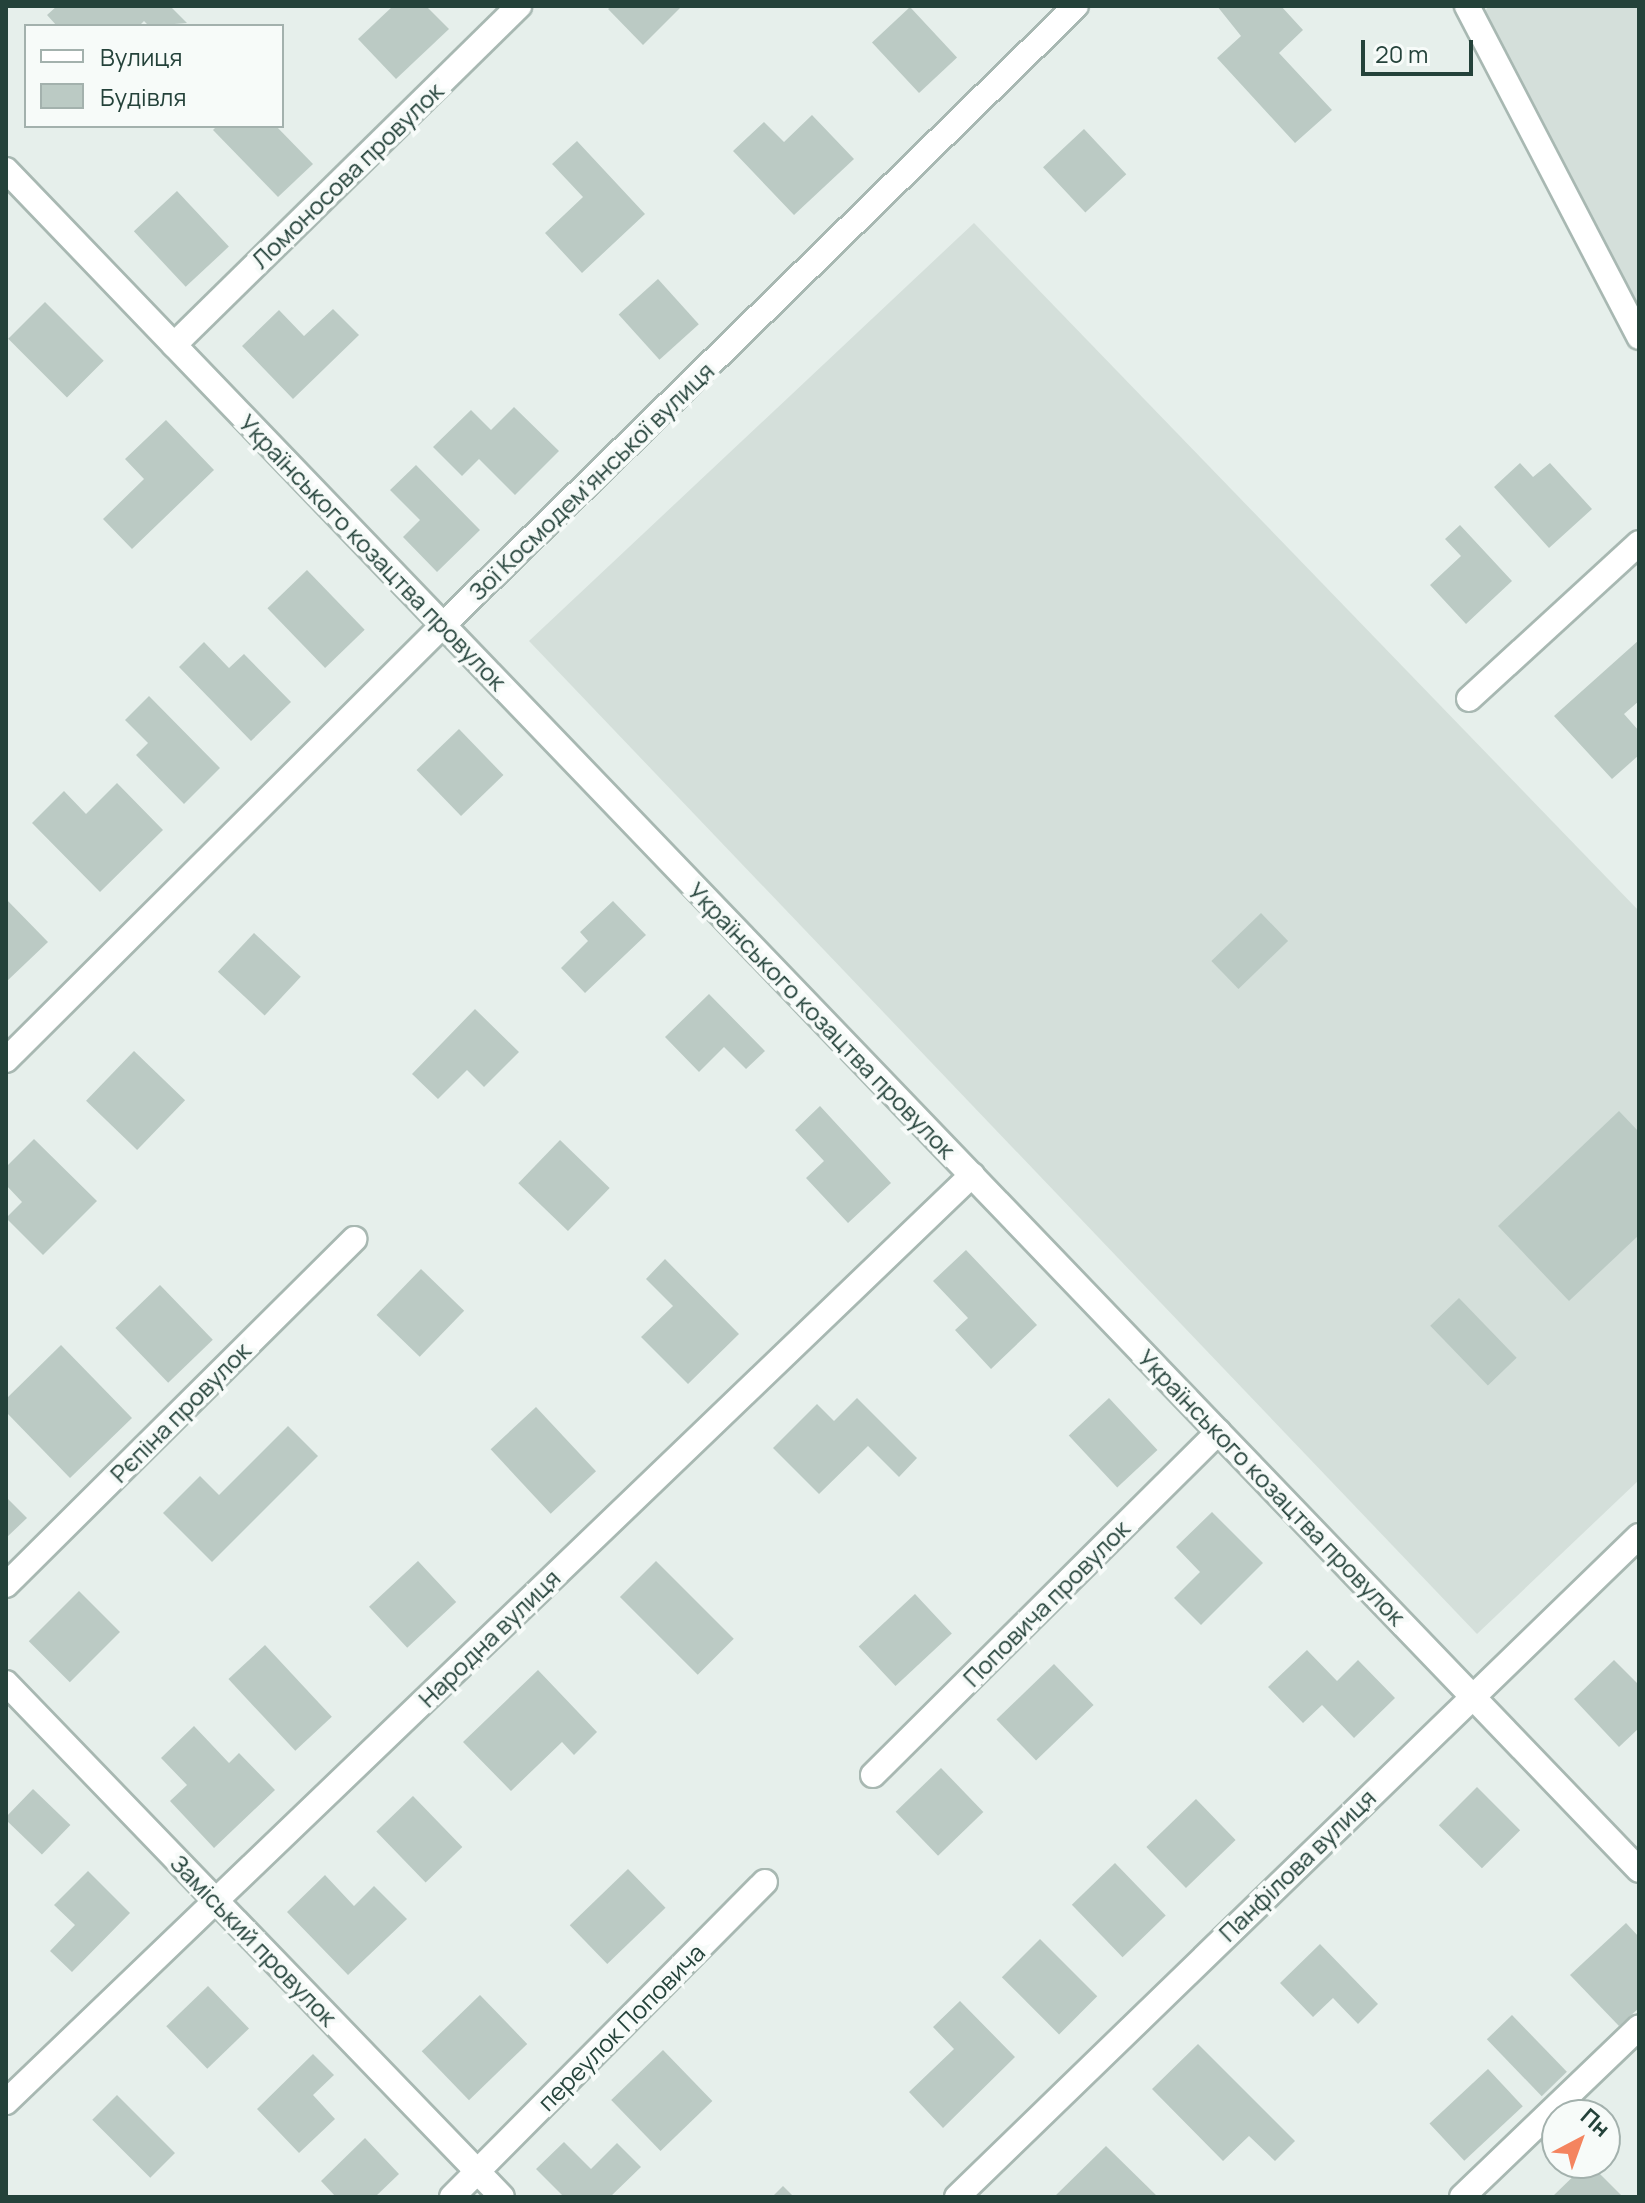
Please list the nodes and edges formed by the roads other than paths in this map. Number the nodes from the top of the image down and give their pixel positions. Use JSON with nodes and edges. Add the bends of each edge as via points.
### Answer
{"nodes":[{"id":1,"x":519,"y":6,"type":"edge"},
{"id":2,"x":1076,"y":6,"type":"edge"},
{"id":3,"x":1467,"y":6,"type":"edge"},
{"id":4,"x":6,"y":170,"type":"edge"},
{"id":5,"x":1639,"y":337,"type":"edge"},
{"id":6,"x":174,"y":345,"type":"junction"},
{"id":7,"x":1639,"y":543,"type":"edge"},
{"id":8,"x":443,"y":625,"type":"junction"},
{"id":9,"x":1469,"y":699,"type":"dead end"},
{"id":10,"x":6,"y":1060,"type":"edge"},
{"id":11,"x":972,"y":1175,"type":"junction"},
{"id":12,"x":354,"y":1239,"type":"dead end"},
{"id":13,"x":1219,"y":1432,"type":"junction"},
{"id":14,"x":1639,"y":1536,"type":"edge"},
{"id":15,"x":6,"y":1585,"type":"edge"},
{"id":16,"x":6,"y":1683,"type":"edge"},
{"id":17,"x":1471,"y":1695,"type":"junction"},
{"id":18,"x":873,"y":1775,"type":"dead end"},
{"id":19,"x":1639,"y":1870,"type":"edge"},
{"id":20,"x":765,"y":1882,"type":"dead end"},
{"id":21,"x":215,"y":1900,"type":"junction"},
{"id":22,"x":1639,"y":2027,"type":"edge"},
{"id":23,"x":6,"y":2102,"type":"edge"},
{"id":24,"x":478,"y":2172,"type":"junction"},
{"id":25,"x":452,"y":2197,"type":"edge"},
{"id":26,"x":502,"y":2197,"type":"edge"},
{"id":27,"x":957,"y":2197,"type":"edge"},
{"id":28,"x":1462,"y":2197,"type":"edge"}],
"edges":[{"from":1,"to":6,"type":"street","name":"Ломоносова провулок"},
{"from":2,"to":8,"type":"street","name":"Зої Космодем’янської вулиця"},
{"from":3,"to":5,"type":"street"},
{"from":4,"to":6,"type":"street","name":"Українського козацтва провулок"},
{"from":6,"to":8,"type":"street","name":"Українського козацтва провулок"},
{"from":7,"to":9,"type":"street"},
{"from":8,"to":10,"type":"street","name":"Зої Космодем’янської вулиця"},
{"from":8,"to":11,"type":"street","name":"Українського козацтва провулок"},
{"from":11,"to":13,"type":"street","name":"Українського козацтва провулок"},
{"from":11,"to":21,"type":"street","name":"Народна вулиця"},
{"from":12,"to":15,"type":"street","name":"Рєпіна провулок"},
{"from":13,"to":17,"type":"street","name":"Українського козацтва провулок"},
{"from":13,"to":18,"type":"street","name":"Поповича провулок"},
{"from":14,"to":17,"type":"street","name":"Панфілова вулиця"},
{"from":16,"to":21,"type":"street","name":"Заміський провулок"},
{"from":17,"to":19,"type":"street","name":"Українського козацтва провулок"},
{"from":17,"to":27,"type":"street","name":"Панфілова вулиця"},
{"from":20,"to":24,"type":"street","name":"переулок Поповича"},
{"from":21,"to":23,"type":"street","name":"Народна вулиця"},
{"from":21,"to":24,"type":"street","name":"Заміський провулок"},
{"from":22,"to":28,"type":"street"},
{"from":24,"to":25,"type":"street"},
{"from":24,"to":26,"type":"street","name":"Заміський провулок"}]}
